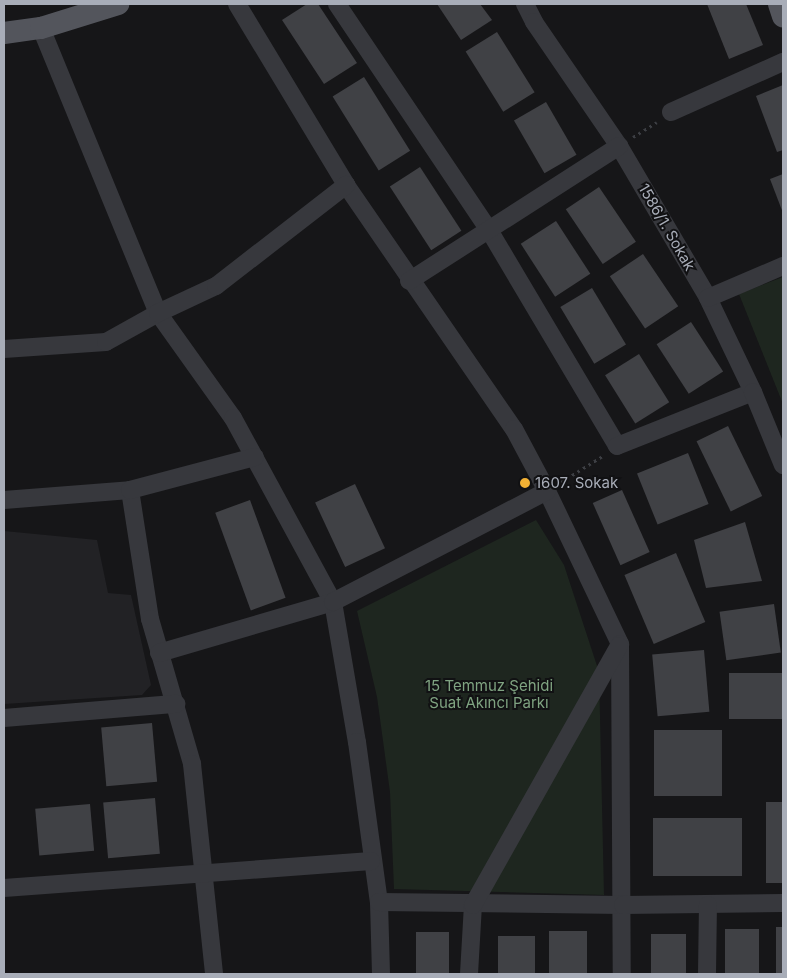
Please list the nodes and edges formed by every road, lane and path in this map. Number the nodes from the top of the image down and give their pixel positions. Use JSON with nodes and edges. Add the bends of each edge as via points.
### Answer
{"nodes":[{"id":1,"x":118,"y":4,"type":"edge"},
{"id":2,"x":238,"y":4,"type":"edge"},
{"id":3,"x":337,"y":4,"type":"edge"},
{"id":4,"x":525,"y":4,"type":"edge"},
{"id":5,"x":779,"y":4,"type":"edge"},
{"id":6,"x":783,"y":16,"type":"edge"},
{"id":7,"x":41,"y":28,"type":"junction"},
{"id":8,"x":4,"y":33,"type":"edge"},
{"id":9,"x":783,"y":62,"type":"edge"},
{"id":10,"x":671,"y":112,"type":"joint"},
{"id":11,"x":620,"y":146,"type":"junction"},
{"id":12,"x":346,"y":185,"type":"junction"},
{"id":13,"x":489,"y":230,"type":"junction"},
{"id":14,"x":783,"y":266,"type":"edge"},
{"id":15,"x":410,"y":281,"type":"junction"},
{"id":16,"x":708,"y":298,"type":"junction"},
{"id":17,"x":158,"y":313,"type":"junction"},
{"id":18,"x":4,"y":349,"type":"edge"},
{"id":19,"x":753,"y":392,"type":"junction"},
{"id":20,"x":617,"y":446,"type":"junction"},
{"id":21,"x":255,"y":457,"type":"junction"},
{"id":22,"x":783,"y":465,"type":"edge"},
{"id":23,"x":130,"y":490,"type":"junction"},
{"id":24,"x":547,"y":491,"type":"junction"},
{"id":25,"x":4,"y":500,"type":"edge"},
{"id":26,"x":333,"y":602,"type":"junction"},
{"id":27,"x":620,"y":644,"type":"junction"},
{"id":28,"x":159,"y":653,"type":"junction"},
{"id":29,"x":176,"y":704,"type":"junction"},
{"id":30,"x":4,"y":718,"type":"edge"},
{"id":31,"x":371,"y":861,"type":"junction"},
{"id":32,"x":205,"y":873,"type":"junction"},
{"id":33,"x":4,"y":888,"type":"edge"},
{"id":34,"x":379,"y":902,"type":"junction"},
{"id":35,"x":783,"y":903,"type":"edge"},
{"id":36,"x":473,"y":905,"type":"junction"},
{"id":37,"x":622,"y":905,"type":"junction"},
{"id":38,"x":708,"y":905,"type":"junction"},
{"id":39,"x":214,"y":974,"type":"edge"},
{"id":40,"x":381,"y":974,"type":"edge"},
{"id":41,"x":469,"y":974,"type":"edge"},
{"id":42,"x":622,"y":974,"type":"edge"},
{"id":43,"x":707,"y":974,"type":"edge"}],
"edges":[{"from":1,"to":7,"type":"main road"},
{"from":2,"to":12,"type":"street"},
{"from":3,"to":13,"type":"street"},
{"from":4,"to":11,"type":"street","name":"1586/1. Sokak","via":[[534,22]]},
{"from":5,"to":6,"type":"main road"},
{"from":7,"to":8,"type":"main road"},
{"from":7,"to":17,"type":"street"},
{"from":9,"to":10,"type":"street"},
{"from":10,"to":11,"type":"path"},
{"from":11,"to":13,"type":"street"},
{"from":11,"to":16,"type":"street","name":"1586/1. Sokak"},
{"from":12,"to":15,"type":"street"},
{"from":12,"to":17,"type":"street","via":[[216,286]]},
{"from":13,"to":15,"type":"street"},
{"from":13,"to":20,"type":"street"},
{"from":14,"to":16,"type":"street"},
{"from":15,"to":24,"type":"street","via":[[514,430]]},
{"from":16,"to":19,"type":"street","name":"1586/1. Sokak"},
{"from":17,"to":18,"type":"street","via":[[106,342]]},
{"from":17,"to":21,"type":"street","via":[[233,418]]},
{"from":19,"to":20,"type":"street"},
{"from":19,"to":22,"type":"street","name":"1586/1. Sokak"},
{"from":20,"to":24,"type":"path"},
{"from":21,"to":23,"type":"street"},
{"from":21,"to":26,"type":"street"},
{"from":23,"to":25,"type":"street"},
{"from":23,"to":28,"type":"street","via":[[150,619]]},
{"from":24,"to":26,"type":"street"},
{"from":24,"to":27,"type":"street"},
{"from":26,"to":28,"type":"street"},
{"from":26,"to":31,"type":"street","via":[[357,742]]},
{"from":27,"to":36,"type":"street"},
{"from":27,"to":37,"type":"street"},
{"from":28,"to":29,"type":"street"},
{"from":29,"to":30,"type":"street"},
{"from":29,"to":32,"type":"street","via":[[192,764]]},
{"from":31,"to":32,"type":"street"},
{"from":31,"to":34,"type":"street"},
{"from":32,"to":33,"type":"street"},
{"from":32,"to":39,"type":"street"},
{"from":34,"to":36,"type":"street"},
{"from":34,"to":40,"type":"street"},
{"from":35,"to":38,"type":"street"},
{"from":36,"to":37,"type":"street"},
{"from":36,"to":41,"type":"street"},
{"from":37,"to":38,"type":"street"},
{"from":37,"to":42,"type":"street"},
{"from":38,"to":43,"type":"street"}]}
